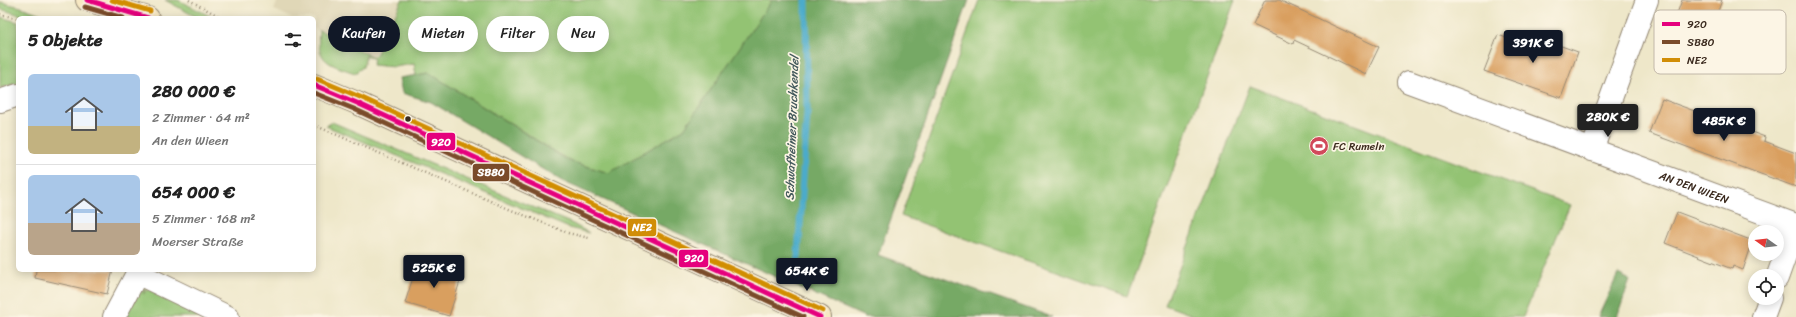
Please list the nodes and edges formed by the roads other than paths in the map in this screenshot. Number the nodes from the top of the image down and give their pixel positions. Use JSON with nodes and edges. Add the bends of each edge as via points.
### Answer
{"nodes":[{"id":1,"x":87,"y":0,"type":"edge"},
{"id":2,"x":1647,"y":0,"type":"edge"},
{"id":3,"x":141,"y":16,"type":"edge"},
{"id":4,"x":1409,"y":82,"type":"dead end"},
{"id":5,"x":316,"y":86,"type":"edge"},
{"id":6,"x":16,"y":96,"type":"edge"},
{"id":7,"x":0,"y":101,"type":"edge"},
{"id":8,"x":1592,"y":150,"type":"junction"},
{"id":9,"x":1796,"y":225,"type":"edge"},
{"id":10,"x":1780,"y":269,"type":"edge"},
{"id":11,"x":139,"y":272,"type":"edge"},
{"id":12,"x":1767,"y":305,"type":"edge"},
{"id":13,"x":114,"y":317,"type":"edge"},
{"id":14,"x":228,"y":317,"type":"edge"},
{"id":15,"x":820,"y":317,"type":"edge"},
{"id":16,"x":1763,"y":317,"type":"edge"}],
"edges":[{"from":1,"to":3,"type":"main road"},
{"from":2,"to":8,"type":"street"},
{"from":4,"to":8,"type":"street","name":"AN DEN WIEEN"},
{"from":5,"to":15,"type":"main road","via":[[357,102]]},
{"from":6,"to":7,"type":"street"},
{"from":8,"to":9,"type":"street","name":"AN DEN WIEEN"},
{"from":9,"to":10,"type":"street"},
{"from":11,"to":13,"type":"street"},
{"from":11,"to":14,"type":"street"},
{"from":12,"to":16,"type":"street"}]}
